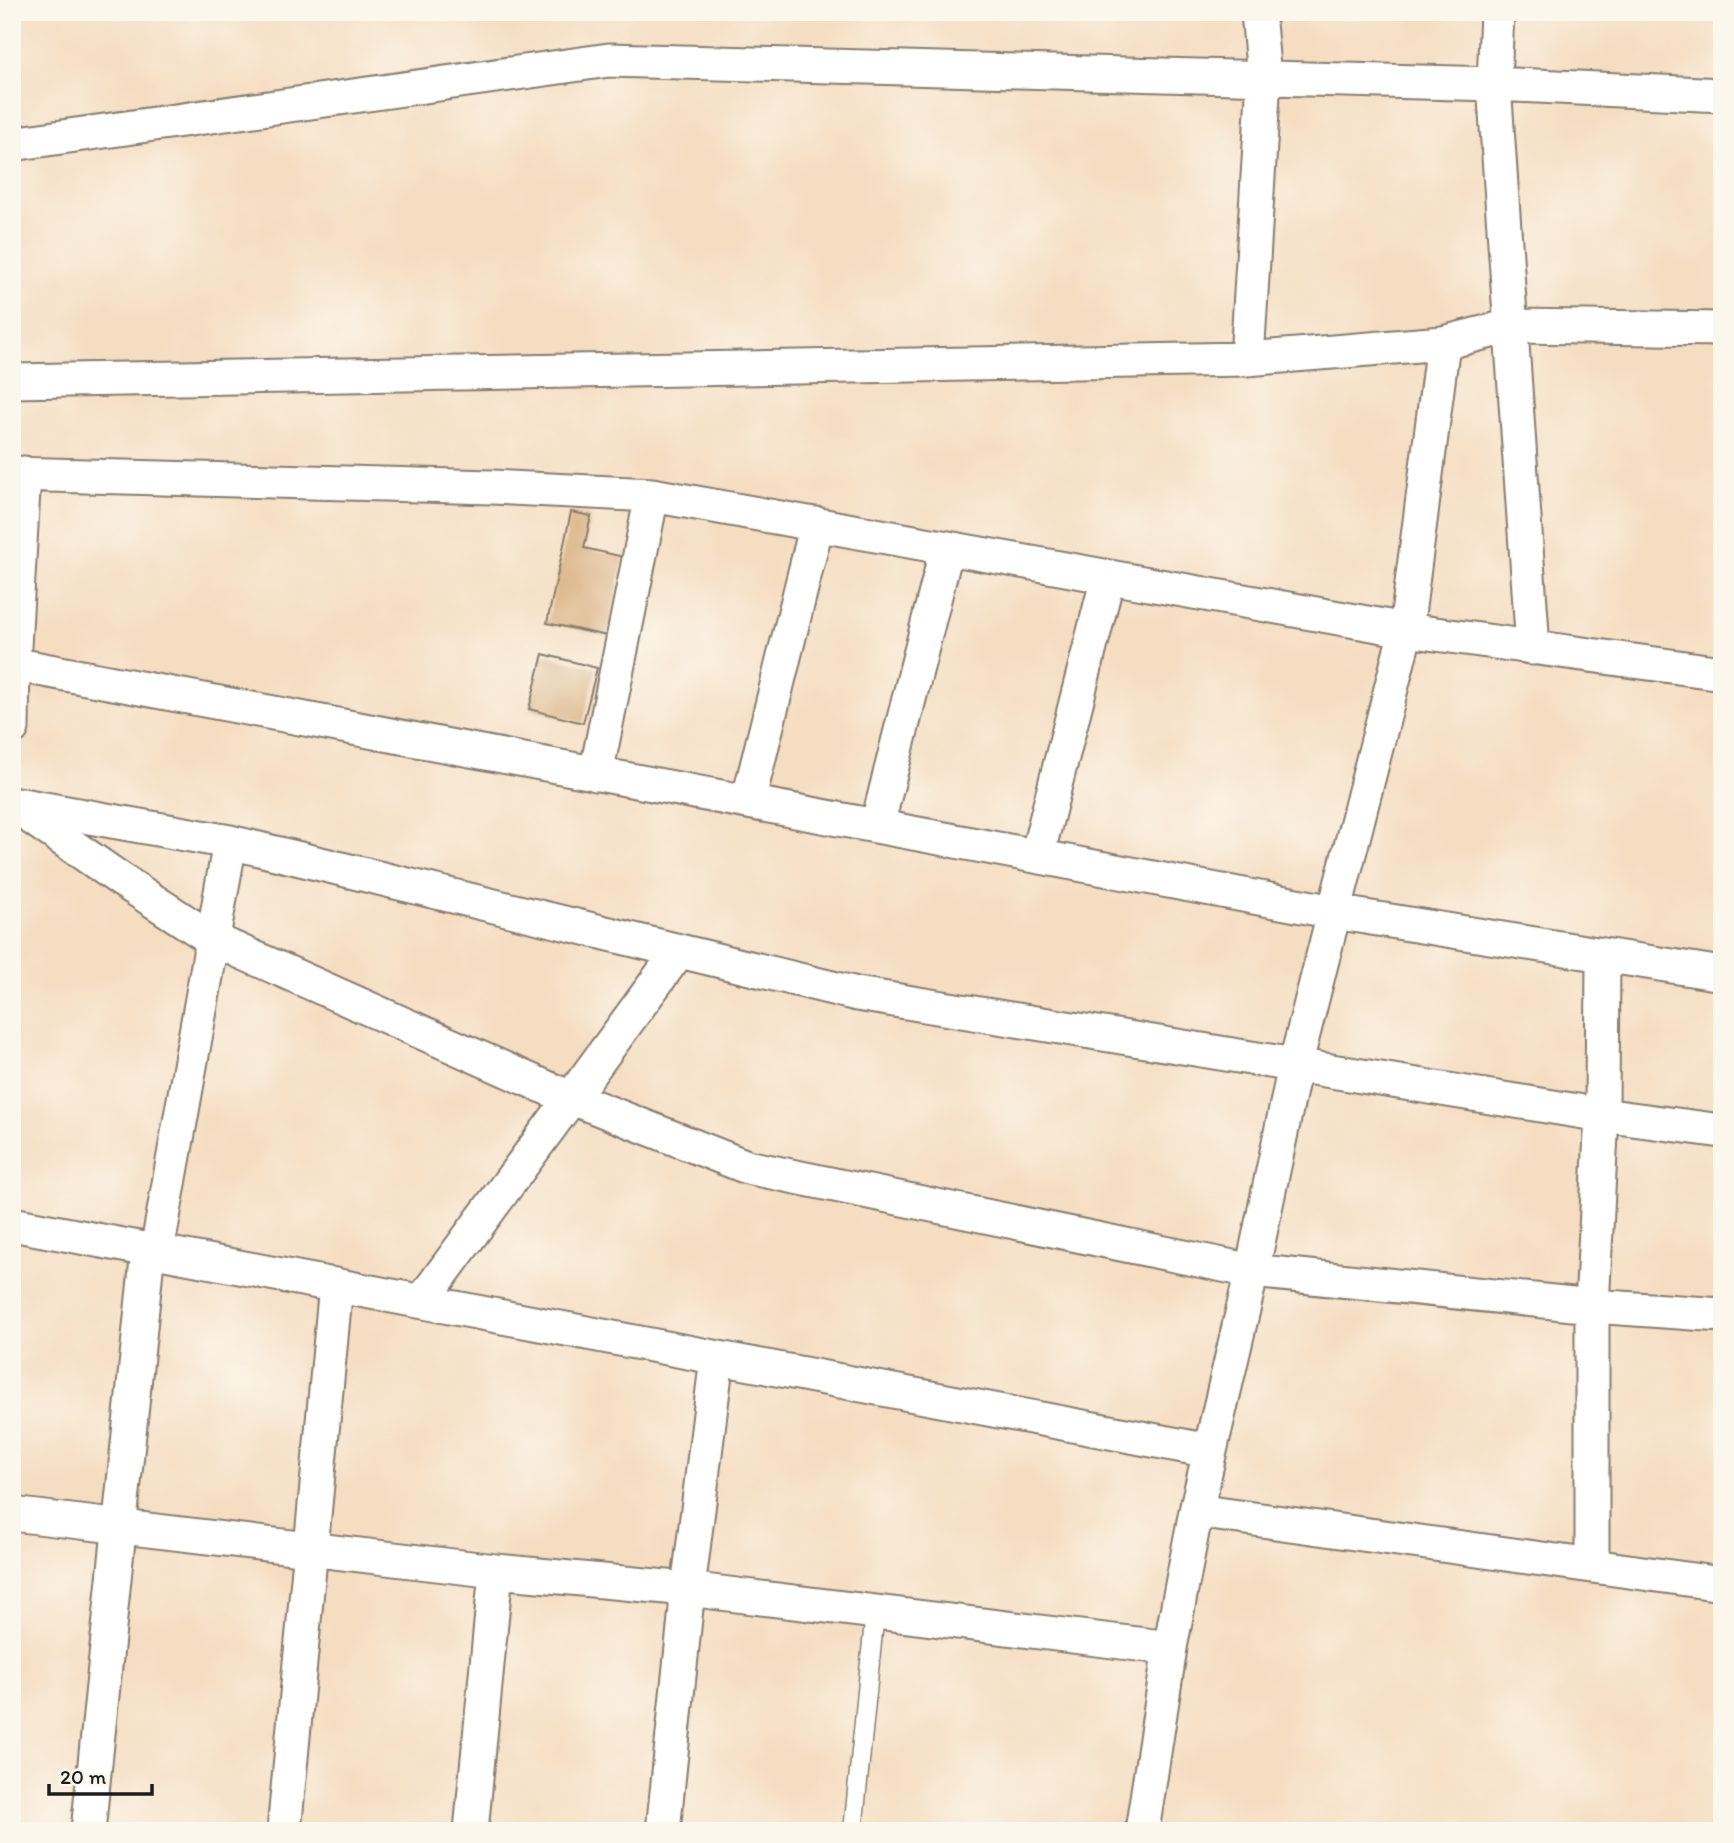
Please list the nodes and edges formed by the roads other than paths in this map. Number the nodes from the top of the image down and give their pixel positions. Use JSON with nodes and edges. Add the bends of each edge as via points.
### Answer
{"nodes":[{"id":1,"x":1258,"y":12,"type":"edge"},
{"id":2,"x":1497,"y":12,"type":"edge"},
{"id":3,"x":1264,"y":78,"type":"junction"},
{"id":4,"x":1494,"y":84,"type":"junction"},
{"id":5,"x":1722,"y":95,"type":"edge"},
{"id":6,"x":12,"y":144,"type":"edge"},
{"id":7,"x":1511,"y":326,"type":"junction"},
{"id":8,"x":1722,"y":329,"type":"edge"},
{"id":9,"x":1443,"y":343,"type":"junction"},
{"id":10,"x":1247,"y":359,"type":"junction"},
{"id":11,"x":12,"y":381,"type":"edge"},
{"id":12,"x":18,"y":473,"type":"edge"},
{"id":13,"x":652,"y":495,"type":"junction"},
{"id":14,"x":817,"y":524,"type":"junction"},
{"id":15,"x":947,"y":548,"type":"junction"},
{"id":16,"x":1108,"y":577,"type":"junction"},
{"id":17,"x":1406,"y":630,"type":"junction"},
{"id":18,"x":1533,"y":648,"type":"junction"},
{"id":19,"x":13,"y":664,"type":"edge"},
{"id":20,"x":1722,"y":673,"type":"edge"},
{"id":21,"x":12,"y":729,"type":"edge"},
{"id":22,"x":596,"y":774,"type":"junction"},
{"id":23,"x":748,"y":802,"type":"junction"},
{"id":24,"x":12,"y":803,"type":"edge"},
{"id":25,"x":877,"y":826,"type":"junction"},
{"id":26,"x":230,"y":842,"type":"junction"},
{"id":27,"x":1037,"y":856,"type":"junction"},
{"id":28,"x":1334,"y":912,"type":"junction"},
{"id":29,"x":212,"y":939,"type":"junction"},
{"id":30,"x":679,"y":951,"type":"junction"},
{"id":31,"x":1603,"y":956,"type":"junction"},
{"id":32,"x":1722,"y":974,"type":"edge"},
{"id":33,"x":1295,"y":1066,"type":"junction"},
{"id":34,"x":572,"y":1097,"type":"junction"},
{"id":35,"x":1602,"y":1115,"type":"junction"},
{"id":36,"x":1722,"y":1131,"type":"edge"},
{"id":37,"x":12,"y":1224,"type":"edge"},
{"id":38,"x":152,"y":1251,"type":"junction"},
{"id":39,"x":1252,"y":1271,"type":"junction"},
{"id":40,"x":336,"y":1285,"type":"junction"},
{"id":41,"x":422,"y":1301,"type":"junction"},
{"id":42,"x":1592,"y":1306,"type":"junction"},
{"id":43,"x":1722,"y":1315,"type":"edge"},
{"id":44,"x":717,"y":1359,"type":"junction"},
{"id":45,"x":1210,"y":1451,"type":"junction"},
{"id":46,"x":1196,"y":1511,"type":"junction"},
{"id":47,"x":12,"y":1514,"type":"edge"},
{"id":48,"x":119,"y":1527,"type":"junction"},
{"id":49,"x":312,"y":1549,"type":"junction"},
{"id":50,"x":1592,"y":1564,"type":"junction"},
{"id":51,"x":496,"y":1571,"type":"junction"},
{"id":52,"x":1722,"y":1584,"type":"edge"},
{"id":53,"x":688,"y":1589,"type":"junction"},
{"id":54,"x":875,"y":1612,"type":"junction"},
{"id":55,"x":1170,"y":1648,"type":"junction"},
{"id":56,"x":88,"y":1831,"type":"edge"},
{"id":57,"x":284,"y":1831,"type":"edge"},
{"id":58,"x":471,"y":1831,"type":"edge"},
{"id":59,"x":663,"y":1831,"type":"edge"},
{"id":60,"x":853,"y":1831,"type":"edge"},
{"id":61,"x":1142,"y":1831,"type":"edge"}],
"edges":[{"from":1,"to":3,"type":"street"},
{"from":2,"to":4,"type":"street"},
{"from":3,"to":4,"type":"street"},
{"from":3,"to":6,"type":"street","via":[[609,60]]},
{"from":3,"to":10,"type":"street"},
{"from":4,"to":5,"type":"street"},
{"from":4,"to":7,"type":"street"},
{"from":7,"to":8,"type":"street"},
{"from":7,"to":9,"type":"street"},
{"from":7,"to":18,"type":"street"},
{"from":9,"to":10,"type":"street"},
{"from":9,"to":17,"type":"street"},
{"from":10,"to":11,"type":"street"},
{"from":12,"to":13,"type":"street"},
{"from":12,"to":19,"type":"street"},
{"from":13,"to":14,"type":"street"},
{"from":13,"to":22,"type":"street"},
{"from":14,"to":15,"type":"street"},
{"from":14,"to":23,"type":"street"},
{"from":15,"to":16,"type":"street"},
{"from":15,"to":25,"type":"street"},
{"from":16,"to":17,"type":"street"},
{"from":16,"to":27,"type":"street"},
{"from":17,"to":18,"type":"street"},
{"from":17,"to":28,"type":"street"},
{"from":18,"to":20,"type":"street"},
{"from":19,"to":21,"type":"street"},
{"from":19,"to":22,"type":"street"},
{"from":22,"to":23,"type":"street"},
{"from":23,"to":25,"type":"street"},
{"from":24,"to":26,"type":"street"},
{"from":24,"to":29,"type":"street"},
{"from":25,"to":27,"type":"street"},
{"from":26,"to":29,"type":"street"},
{"from":26,"to":30,"type":"street"},
{"from":27,"to":28,"type":"street"},
{"from":28,"to":31,"type":"street"},
{"from":28,"to":33,"type":"street"},
{"from":29,"to":34,"type":"street"},
{"from":29,"to":38,"type":"street"},
{"from":30,"to":33,"type":"street","via":[[857,994]]},
{"from":30,"to":34,"type":"street"},
{"from":31,"to":32,"type":"street"},
{"from":31,"to":35,"type":"street"},
{"from":33,"to":35,"type":"street"},
{"from":33,"to":39,"type":"street"},
{"from":34,"to":39,"type":"street","via":[[747,1167]]},
{"from":34,"to":41,"type":"street"},
{"from":35,"to":36,"type":"street"},
{"from":35,"to":42,"type":"street"},
{"from":37,"to":38,"type":"street"},
{"from":38,"to":40,"type":"street"},
{"from":38,"to":48,"type":"street"},
{"from":39,"to":42,"type":"street"},
{"from":39,"to":45,"type":"street"},
{"from":40,"to":41,"type":"street"},
{"from":40,"to":49,"type":"street"},
{"from":41,"to":44,"type":"street"},
{"from":42,"to":43,"type":"street"},
{"from":42,"to":50,"type":"street"},
{"from":44,"to":45,"type":"street"},
{"from":44,"to":53,"type":"street"},
{"from":45,"to":46,"type":"street"},
{"from":46,"to":50,"type":"street"},
{"from":46,"to":55,"type":"street"},
{"from":47,"to":48,"type":"street"},
{"from":48,"to":49,"type":"street"},
{"from":48,"to":56,"type":"street"},
{"from":49,"to":51,"type":"street"},
{"from":49,"to":57,"type":"street"},
{"from":50,"to":52,"type":"street"},
{"from":51,"to":53,"type":"street"},
{"from":51,"to":58,"type":"street"},
{"from":53,"to":54,"type":"street"},
{"from":53,"to":59,"type":"street"},
{"from":54,"to":55,"type":"street"},
{"from":54,"to":60,"type":"lane"},
{"from":55,"to":61,"type":"street"}]}
